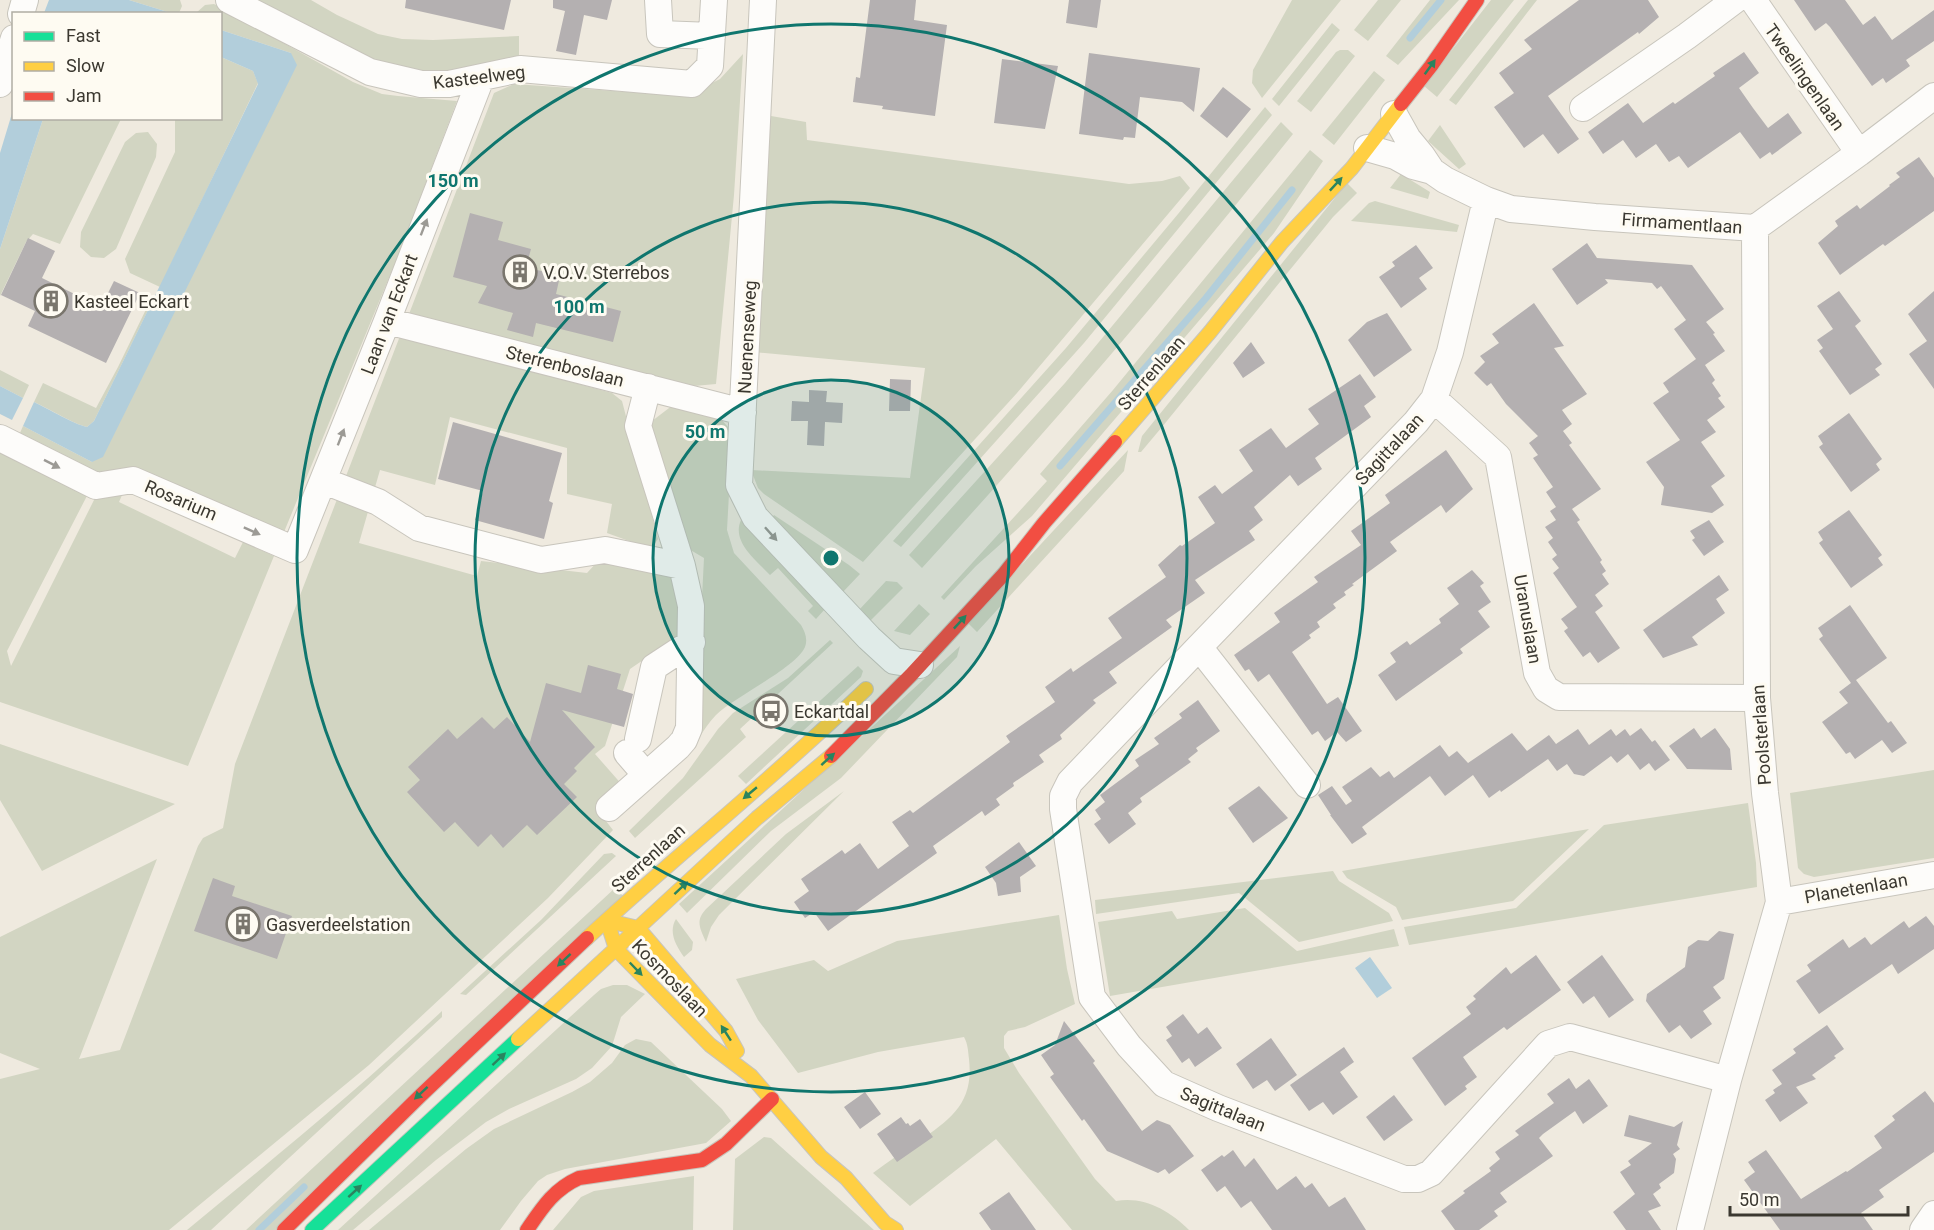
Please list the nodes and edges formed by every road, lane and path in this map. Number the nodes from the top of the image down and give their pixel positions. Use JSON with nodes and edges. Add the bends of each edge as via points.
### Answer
{"nodes":[{"id":1,"x":229,"y":0,"type":"edge"},
{"id":2,"x":658,"y":0,"type":"edge"},
{"id":3,"x":714,"y":0,"type":"edge"},
{"id":4,"x":763,"y":0,"type":"edge"},
{"id":5,"x":1476,"y":0,"type":"edge"},
{"id":6,"x":1735,"y":0,"type":"edge"},
{"id":7,"x":1753,"y":0,"type":"edge"},
{"id":8,"x":712,"y":36,"type":"junction"},
{"id":9,"x":1434,"y":40,"type":"dead end"},
{"id":10,"x":12,"y":45,"type":"edge"},
{"id":11,"x":481,"y":78,"type":"junction"},
{"id":12,"x":0,"y":84,"type":"edge"},
{"id":13,"x":1934,"y":96,"type":"edge"},
{"id":14,"x":1583,"y":108,"type":"dead end"},
{"id":15,"x":1394,"y":114,"type":"junction"},
{"id":16,"x":1367,"y":148,"type":"junction"},
{"id":17,"x":1859,"y":153,"type":"junction"},
{"id":18,"x":1432,"y":171,"type":"junction"},
{"id":19,"x":1313,"y":188,"type":"dead end"},
{"id":20,"x":1486,"y":200,"type":"junction"},
{"id":21,"x":1755,"y":228,"type":"junction"},
{"id":22,"x":1282,"y":242,"type":"junction"},
{"id":23,"x":387,"y":321,"type":"junction"},
{"id":24,"x":648,"y":387,"type":"junction"},
{"id":25,"x":1434,"y":399,"type":"junction"},
{"id":26,"x":743,"y":412,"type":"junction"},
{"id":27,"x":0,"y":438,"type":"edge"},
{"id":28,"x":324,"y":481,"type":"junction"},
{"id":29,"x":1044,"y":523,"type":"junction"},
{"id":30,"x":1010,"y":545,"type":"dead end"},
{"id":31,"x":295,"y":550,"type":"joint"},
{"id":32,"x":682,"y":566,"type":"junction"},
{"id":33,"x":692,"y":642,"type":"junction"},
{"id":34,"x":1199,"y":646,"type":"junction"},
{"id":35,"x":897,"y":663,"type":"junction"},
{"id":36,"x":1757,"y":698,"type":"junction"},
{"id":37,"x":646,"y":776,"type":"junction"},
{"id":38,"x":1307,"y":785,"type":"dead end"},
{"id":39,"x":609,"y":808,"type":"dead end"},
{"id":40,"x":1934,"y":875,"type":"edge"},
{"id":41,"x":1779,"y":902,"type":"junction"},
{"id":42,"x":607,"y":920,"type":"junction"},
{"id":43,"x":639,"y":928,"type":"junction"},
{"id":44,"x":616,"y":949,"type":"junction"},
{"id":45,"x":751,"y":1076,"type":"junction"},
{"id":46,"x":1728,"y":1080,"type":"junction"},
{"id":47,"x":772,"y":1099,"type":"junction"},
{"id":48,"x":1934,"y":1214,"type":"edge"},
{"id":49,"x":284,"y":1230,"type":"edge"},
{"id":50,"x":312,"y":1230,"type":"edge"},
{"id":51,"x":527,"y":1230,"type":"edge"},
{"id":52,"x":896,"y":1230,"type":"edge"},
{"id":53,"x":1690,"y":1230,"type":"edge"},
{"id":54,"x":1923,"y":1230,"type":"edge"}],
"edges":[{"from":1,"to":11,"type":"street","name":"Kasteelweg","via":[[370,72],[421,84]]},
{"from":2,"to":8,"type":"street","via":[[660,33]]},
{"from":3,"to":8,"type":"street","name":"Kasteelweg"},
{"from":4,"to":26,"type":"street","name":"Nuenenseweg"},
{"from":5,"to":9,"type":"main road","name":"Sterrenlaan"},
{"from":15,"to":5,"type":"main road","name":"Sterrenlaan","one_way":true},
{"from":6,"to":14,"type":"street"},
{"from":7,"to":17,"type":"street","name":"Tweelingenlaan"},
{"from":8,"to":11,"type":"street","name":"Kasteelweg","via":[[710,66],[692,84],[520,69]]},
{"from":10,"to":12,"type":"street"},
{"from":23,"to":11,"type":"street","name":"Laan van Eckart","one_way":true},
{"from":13,"to":17,"type":"street","name":"Firmamentlaan"},
{"from":15,"to":16,"type":"main road","name":"Sterrenlaan"},
{"from":15,"to":18,"type":"street","name":"Firmamentlaan"},
{"from":16,"to":18,"type":"street","name":"Firmamentlaan"},
{"from":22,"to":16,"type":"main road","name":"Sterrenlaan","one_way":true},
{"from":17,"to":21,"type":"street","name":"Firmamentlaan"},
{"from":18,"to":20,"type":"street","name":"Firmamentlaan"},
{"from":19,"to":22,"type":"main road","name":"Sterrenlaan"},
{"from":20,"to":21,"type":"street","name":"Firmamentlaan","via":[[1511,209],[1595,218]]},
{"from":20,"to":25,"type":"street","name":"Sagittalaan","via":[[1450,352]]},
{"from":21,"to":36,"type":"street","name":"Poolsterlaan"},
{"from":22,"to":29,"type":"main road","name":"Sterrenlaan"},
{"from":23,"to":24,"type":"street","name":"Sterrenboslaan"},
{"from":28,"to":23,"type":"street","name":"Laan van Eckart","one_way":true},
{"from":24,"to":26,"type":"street","name":"Sterrenboslaan"},
{"from":24,"to":32,"type":"street","via":[[638,426]]},
{"from":25,"to":34,"type":"street","name":"Sagittalaan"},
{"from":25,"to":36,"type":"street","name":"Uranuslaan","via":[[1498,457],[1538,673],[1546,688],[1559,698]]},
{"from":26,"to":35,"type":"street","name":"Nuenenseweg","one_way":true,"via":[[739,486],[755,517]]},
{"from":27,"to":31,"type":"street","name":"Rosarium","one_way":true,"via":[[96,486],[133,480]]},
{"from":28,"to":31,"type":"street","name":"Laan van Eckart"},
{"from":28,"to":32,"type":"street","via":[[378,502],[419,528],[541,560],[605,550]]},
{"from":29,"to":30,"type":"main road","name":"Sterrenlaan"},
{"from":35,"to":29,"type":"main road","name":"Sterrenlaan","one_way":true,"via":[[1004,574]]},
{"from":32,"to":33,"type":"street","via":[[691,606]]},
{"from":33,"to":37,"type":"street","via":[[689,728],[678,747]]},
{"from":33,"to":37,"type":"street","via":[[654,667],[632,746]]},
{"from":34,"to":38,"type":"street"},
{"from":34,"to":46,"type":"street","name":"Sagittalaan","via":[[1070,782],[1063,796],[1092,997],[1129,1047],[1164,1084],[1404,1179],[1418,1179],[1431,1173],[1548,1044],[1570,1037]]},
{"from":35,"to":42,"type":"main road","name":"Sterrenlaan","one_way":true},
{"from":43,"to":35,"type":"main road","name":"Sterrenlaan","one_way":true,"via":[[757,818],[830,758]]},
{"from":36,"to":41,"type":"street","name":"Poolsterlaan"},
{"from":37,"to":39,"type":"street"},
{"from":40,"to":41,"type":"street","name":"Planetenlaan"},
{"from":41,"to":46,"type":"street","name":"Poolsterlaan"},
{"from":42,"to":43,"type":"main road","name":"Kosmoslaan"},
{"from":42,"to":44,"type":"main road","name":"Kosmoslaan"},
{"from":42,"to":49,"type":"main road","name":"Sterrenlaan","one_way":true,"via":[[395,1118]]},
{"from":43,"to":44,"type":"main road","name":"Sterrenlaan"},
{"from":45,"to":43,"type":"main road","name":"Kosmoslaan","one_way":true,"via":[[726,1031]]},
{"from":44,"to":45,"type":"main road","name":"Kosmoslaan","one_way":true,"via":[[710,1045]]},
{"from":50,"to":44,"type":"main road","name":"Sterrenlaan","one_way":true},
{"from":45,"to":47,"type":"main road","name":"Kosmoslaan"},
{"from":46,"to":53,"type":"street","name":"Poolsterlaan"},
{"from":47,"to":51,"type":"main road","via":[[726,1144],[702,1160],[564,1183],[550,1195]]},
{"from":47,"to":52,"type":"main road","name":"Kosmoslaan","via":[[821,1157]]},
{"from":48,"to":54,"type":"street"}]}
